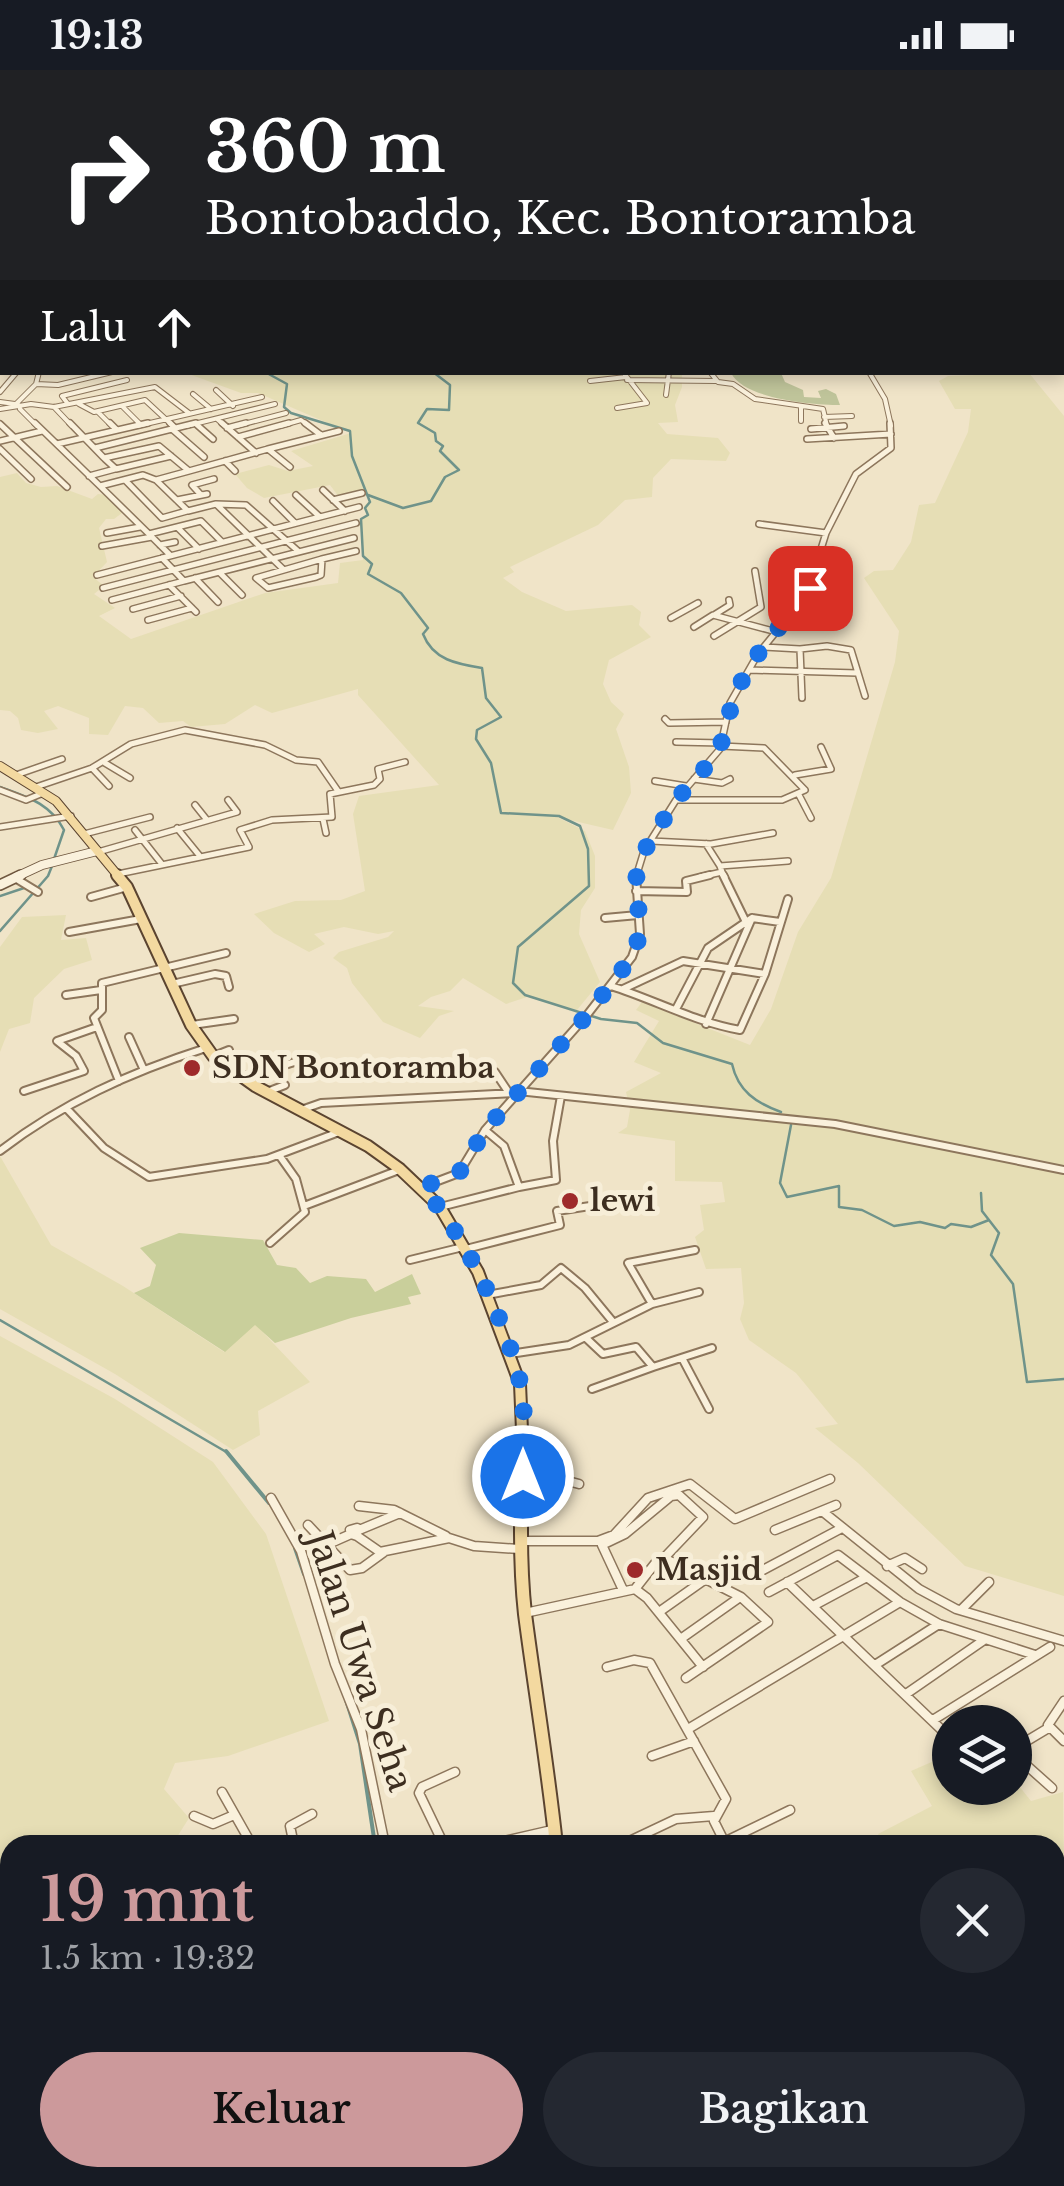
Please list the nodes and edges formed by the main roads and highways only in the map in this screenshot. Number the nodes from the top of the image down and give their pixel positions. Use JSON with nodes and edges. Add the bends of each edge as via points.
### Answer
{"nodes":[{"id":1,"x":0,"y":766,"type":"edge"},
{"id":2,"x":555,"y":1835,"type":"edge"}],
"edges":[{"from":1,"to":2,"type":"main road","via":[[84,834],[127,887],[210,1052],[242,1078],[400,1169],[440,1207],[464,1248],[510,1354],[522,1402],[525,1614]]}]}
